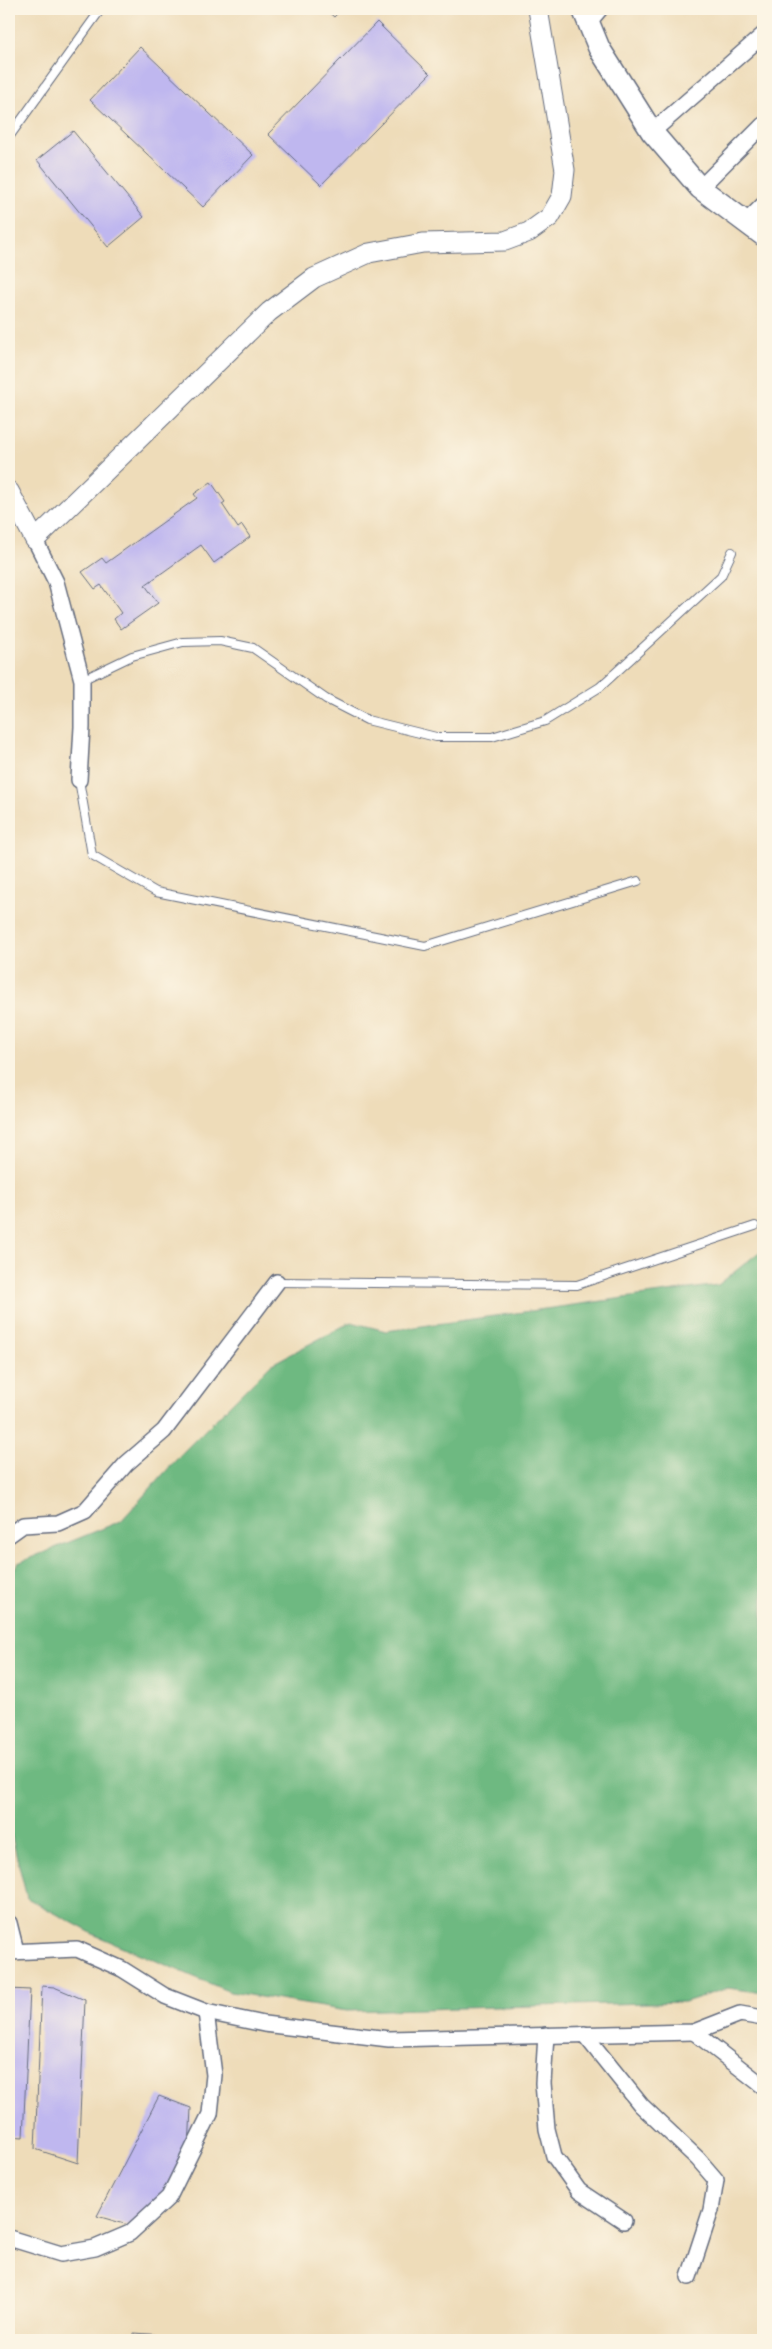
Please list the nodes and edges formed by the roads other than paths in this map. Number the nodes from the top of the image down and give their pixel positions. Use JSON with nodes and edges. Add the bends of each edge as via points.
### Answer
{"nodes":[{"id":1,"x":101,"y":9,"type":"edge"},
{"id":2,"x":538,"y":9,"type":"edge"},
{"id":3,"x":591,"y":13,"type":"edge"},
{"id":4,"x":763,"y":35,"type":"edge"},
{"id":5,"x":763,"y":125,"type":"edge"},
{"id":6,"x":652,"y":132,"type":"junction"},
{"id":7,"x":9,"y":137,"type":"edge"},
{"id":8,"x":700,"y":188,"type":"junction"},
{"id":9,"x":763,"y":204,"type":"edge"},
{"id":10,"x":746,"y":223,"type":"junction"},
{"id":11,"x":763,"y":235,"type":"edge"},
{"id":12,"x":9,"y":491,"type":"edge"},
{"id":13,"x":35,"y":540,"type":"junction"},
{"id":14,"x":732,"y":552,"type":"dead end"},
{"id":15,"x":82,"y":680,"type":"junction"},
{"id":16,"x":79,"y":780,"type":"joint"},
{"id":17,"x":638,"y":881,"type":"dead end"},
{"id":18,"x":755,"y":1226,"type":"dead end"},
{"id":19,"x":277,"y":1282,"type":"joint"},
{"id":20,"x":9,"y":1535,"type":"edge"},
{"id":21,"x":9,"y":1923,"type":"edge"},
{"id":22,"x":13,"y":1952,"type":"edge"},
{"id":23,"x":206,"y":2012,"type":"junction"},
{"id":24,"x":763,"y":2018,"type":"edge"},
{"id":25,"x":694,"y":2032,"type":"junction"},
{"id":26,"x":584,"y":2034,"type":"junction"},
{"id":27,"x":546,"y":2035,"type":"junction"},
{"id":28,"x":763,"y":2086,"type":"edge"},
{"id":29,"x":624,"y":2221,"type":"dead end"},
{"id":30,"x":9,"y":2238,"type":"edge"},
{"id":31,"x":688,"y":2277,"type":"dead end"}],
"edges":[{"from":1,"to":7,"type":"lane"},
{"from":2,"to":13,"type":"street","via":[[565,170],[562,196],[550,216],[529,232],[505,241],[423,243],[369,253],[314,278],[269,312]]},
{"from":3,"to":6,"type":"main road","via":[[600,48]]},
{"from":4,"to":6,"type":"street"},
{"from":5,"to":8,"type":"street"},
{"from":6,"to":8,"type":"main road"},
{"from":8,"to":10,"type":"main road"},
{"from":9,"to":10,"type":"street"},
{"from":10,"to":11,"type":"main road"},
{"from":12,"to":13,"type":"street"},
{"from":13,"to":15,"type":"street","via":[[56,582]]},
{"from":14,"to":15,"type":"lane","via":[[721,576],[600,687],[545,721],[492,737],[436,737],[367,720],[326,699],[253,648],[220,641],[183,642],[141,654]]},
{"from":15,"to":16,"type":"street"},
{"from":16,"to":17,"type":"lane","via":[[92,855],[156,892],[425,946]]},
{"from":18,"to":19,"type":"lane","via":[[577,1286]]},
{"from":19,"to":20,"type":"street","via":[[164,1431],[126,1464],[85,1512],[58,1523],[23,1525]]},
{"from":21,"to":22,"type":"street"},
{"from":22,"to":23,"type":"street","via":[[76,1949],[122,1969],[165,1996]]},
{"from":23,"to":27,"type":"street","via":[[264,2024],[389,2039]]},
{"from":23,"to":30,"type":"street","via":[[214,2075],[210,2114],[169,2197],[130,2233],[95,2248],[61,2254]]},
{"from":24,"to":25,"type":"street","via":[[740,2014]]},
{"from":25,"to":26,"type":"street"},
{"from":25,"to":28,"type":"street"},
{"from":26,"to":27,"type":"street"},
{"from":26,"to":31,"type":"street","via":[[641,2106],[716,2180],[711,2210]]},
{"from":27,"to":29,"type":"street","via":[[543,2083],[547,2129],[554,2156],[579,2191]]}]}
